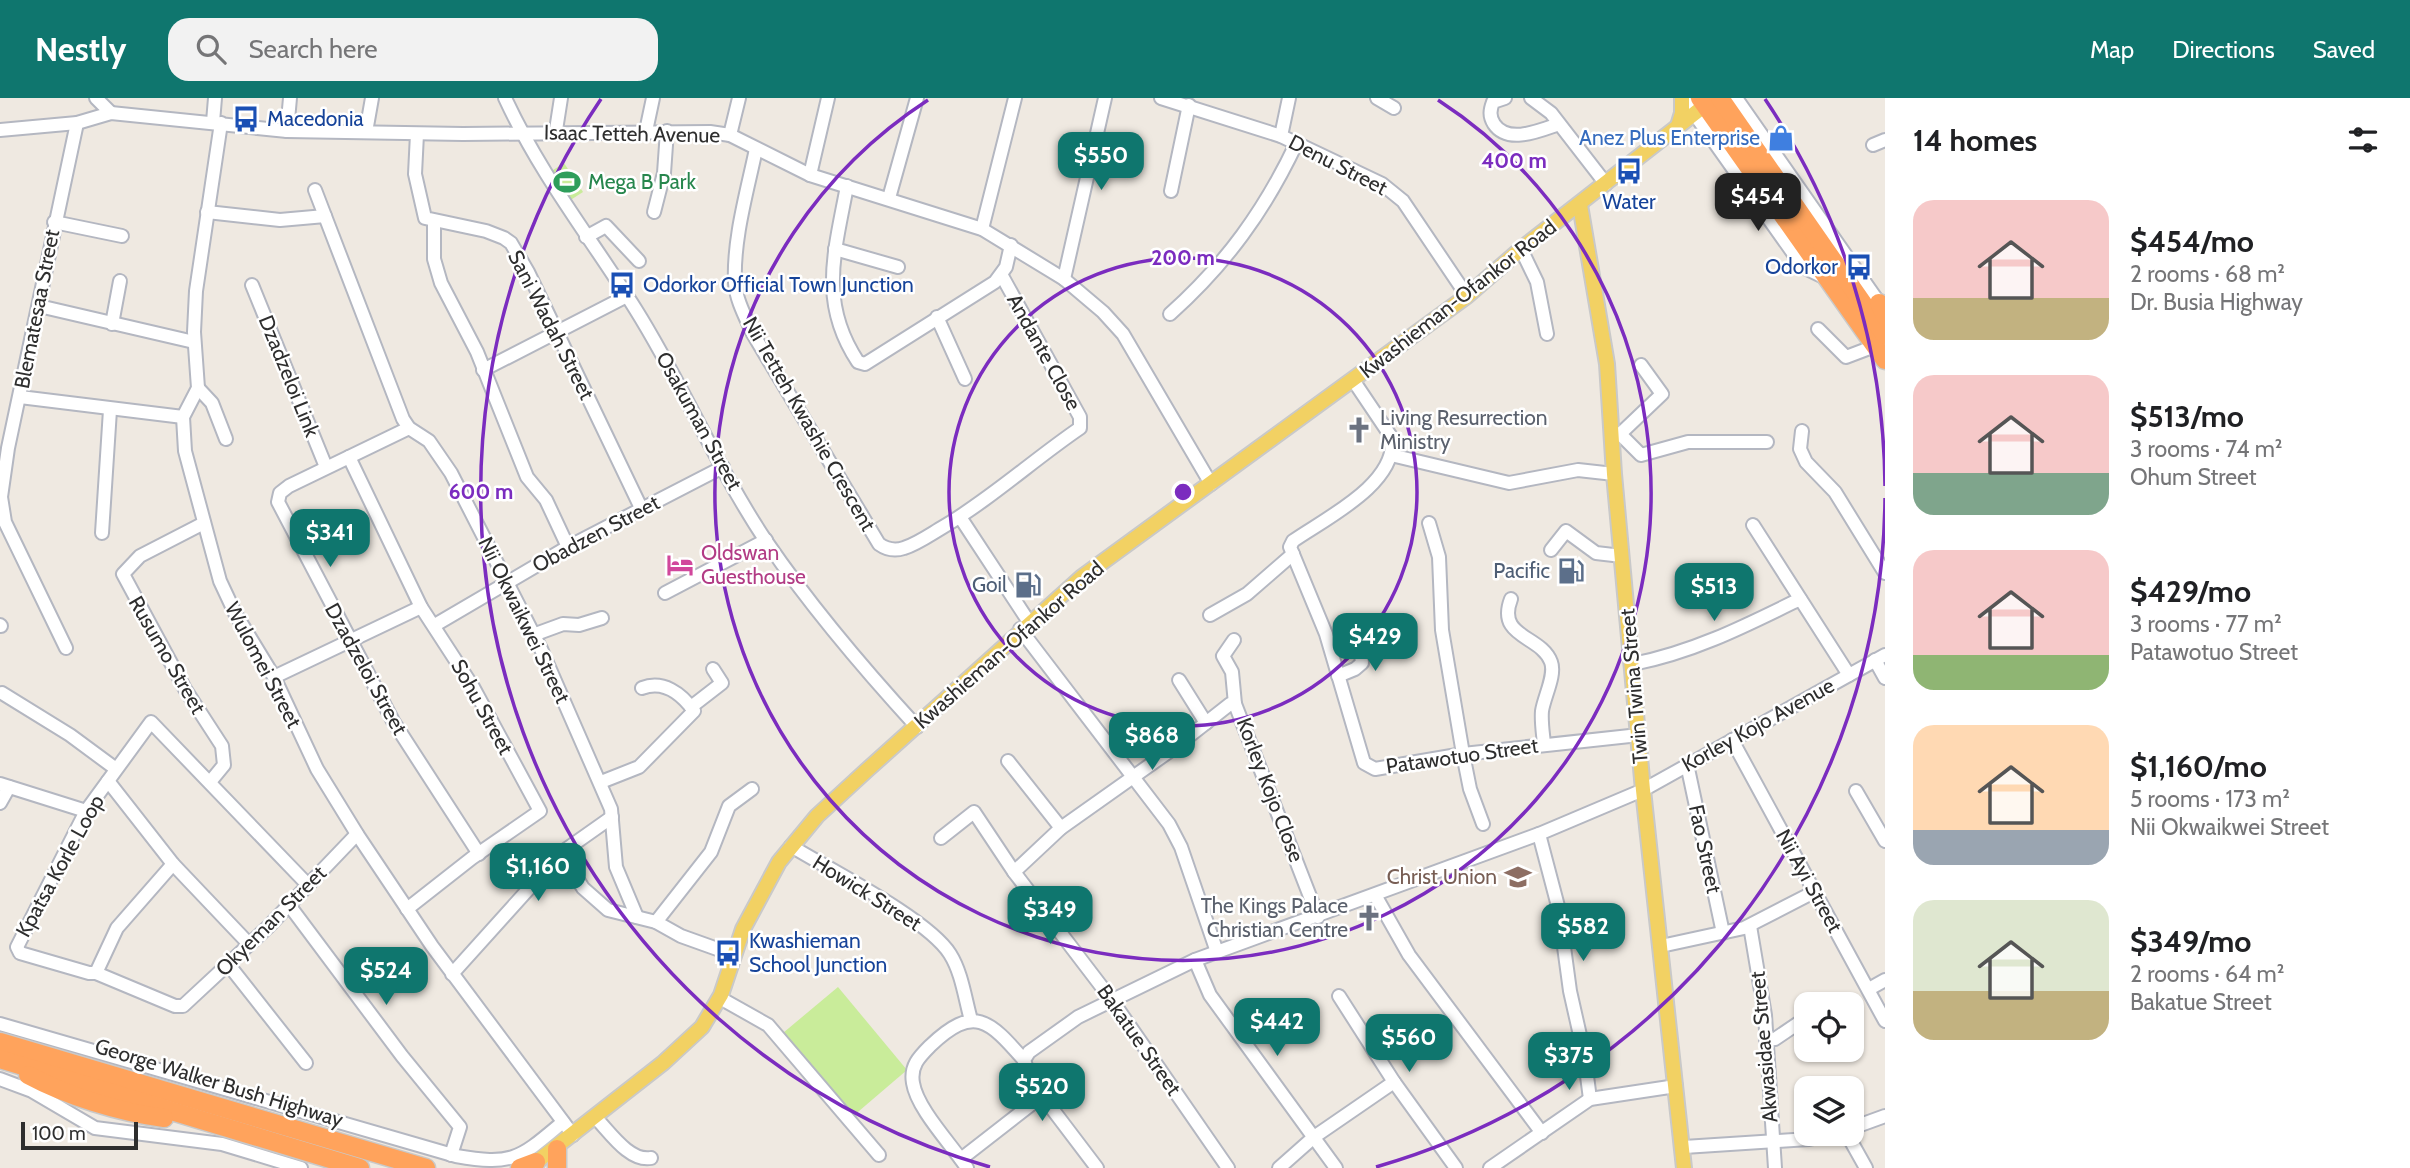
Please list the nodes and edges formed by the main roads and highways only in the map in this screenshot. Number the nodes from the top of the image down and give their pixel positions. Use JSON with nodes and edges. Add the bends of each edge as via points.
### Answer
{"nodes":[{"id":1,"x":1682,"y":98,"type":"edge"},
{"id":2,"x":1706,"y":103,"type":"edge"},
{"id":3,"x":1677,"y":127,"type":"junction"},
{"id":4,"x":1580,"y":205,"type":"junction"},
{"id":5,"x":1882,"y":328,"type":"edge"},
{"id":6,"x":0,"y":1042,"type":"edge"},
{"id":7,"x":0,"y":1059,"type":"edge"},
{"id":8,"x":564,"y":1142,"type":"junction"},
{"id":9,"x":531,"y":1166,"type":"edge"},
{"id":10,"x":360,"y":1168,"type":"edge"},
{"id":11,"x":426,"y":1168,"type":"edge"},
{"id":12,"x":557,"y":1168,"type":"edge"},
{"id":13,"x":1684,"y":1168,"type":"edge"}],
"edges":[{"from":1,"to":3,"type":"main road"},
{"from":2,"to":3,"type":"main road","name":"Kwashieman-Ofankor Road"},
{"from":2,"to":5,"type":"highway","via":[[1828,279]]},
{"from":2,"to":5,"type":"highway","via":[[1780,201],[1805,217]]},
{"from":3,"to":4,"type":"main road","name":"Kwashieman-Ofankor Road"},
{"from":4,"to":8,"type":"main road","name":"Kwashieman-Ofankor Road","via":[[1467,296],[1082,577],[817,816],[758,897],[720,998],[702,1027]]},
{"from":4,"to":13,"type":"main road","name":"Twin Twina Street","via":[[1616,433],[1614,474],[1643,790]]},
{"from":6,"to":11,"type":"highway","name":"George Walker Bush Highway"},
{"from":7,"to":10,"type":"highway","name":"George Walker Bush Highway","via":[[62,1090],[146,1116],[205,1122]]},
{"from":8,"to":9,"type":"main road","name":"Kwashieman-Ofankor Road"},
{"from":8,"to":12,"type":"highway"}]}
